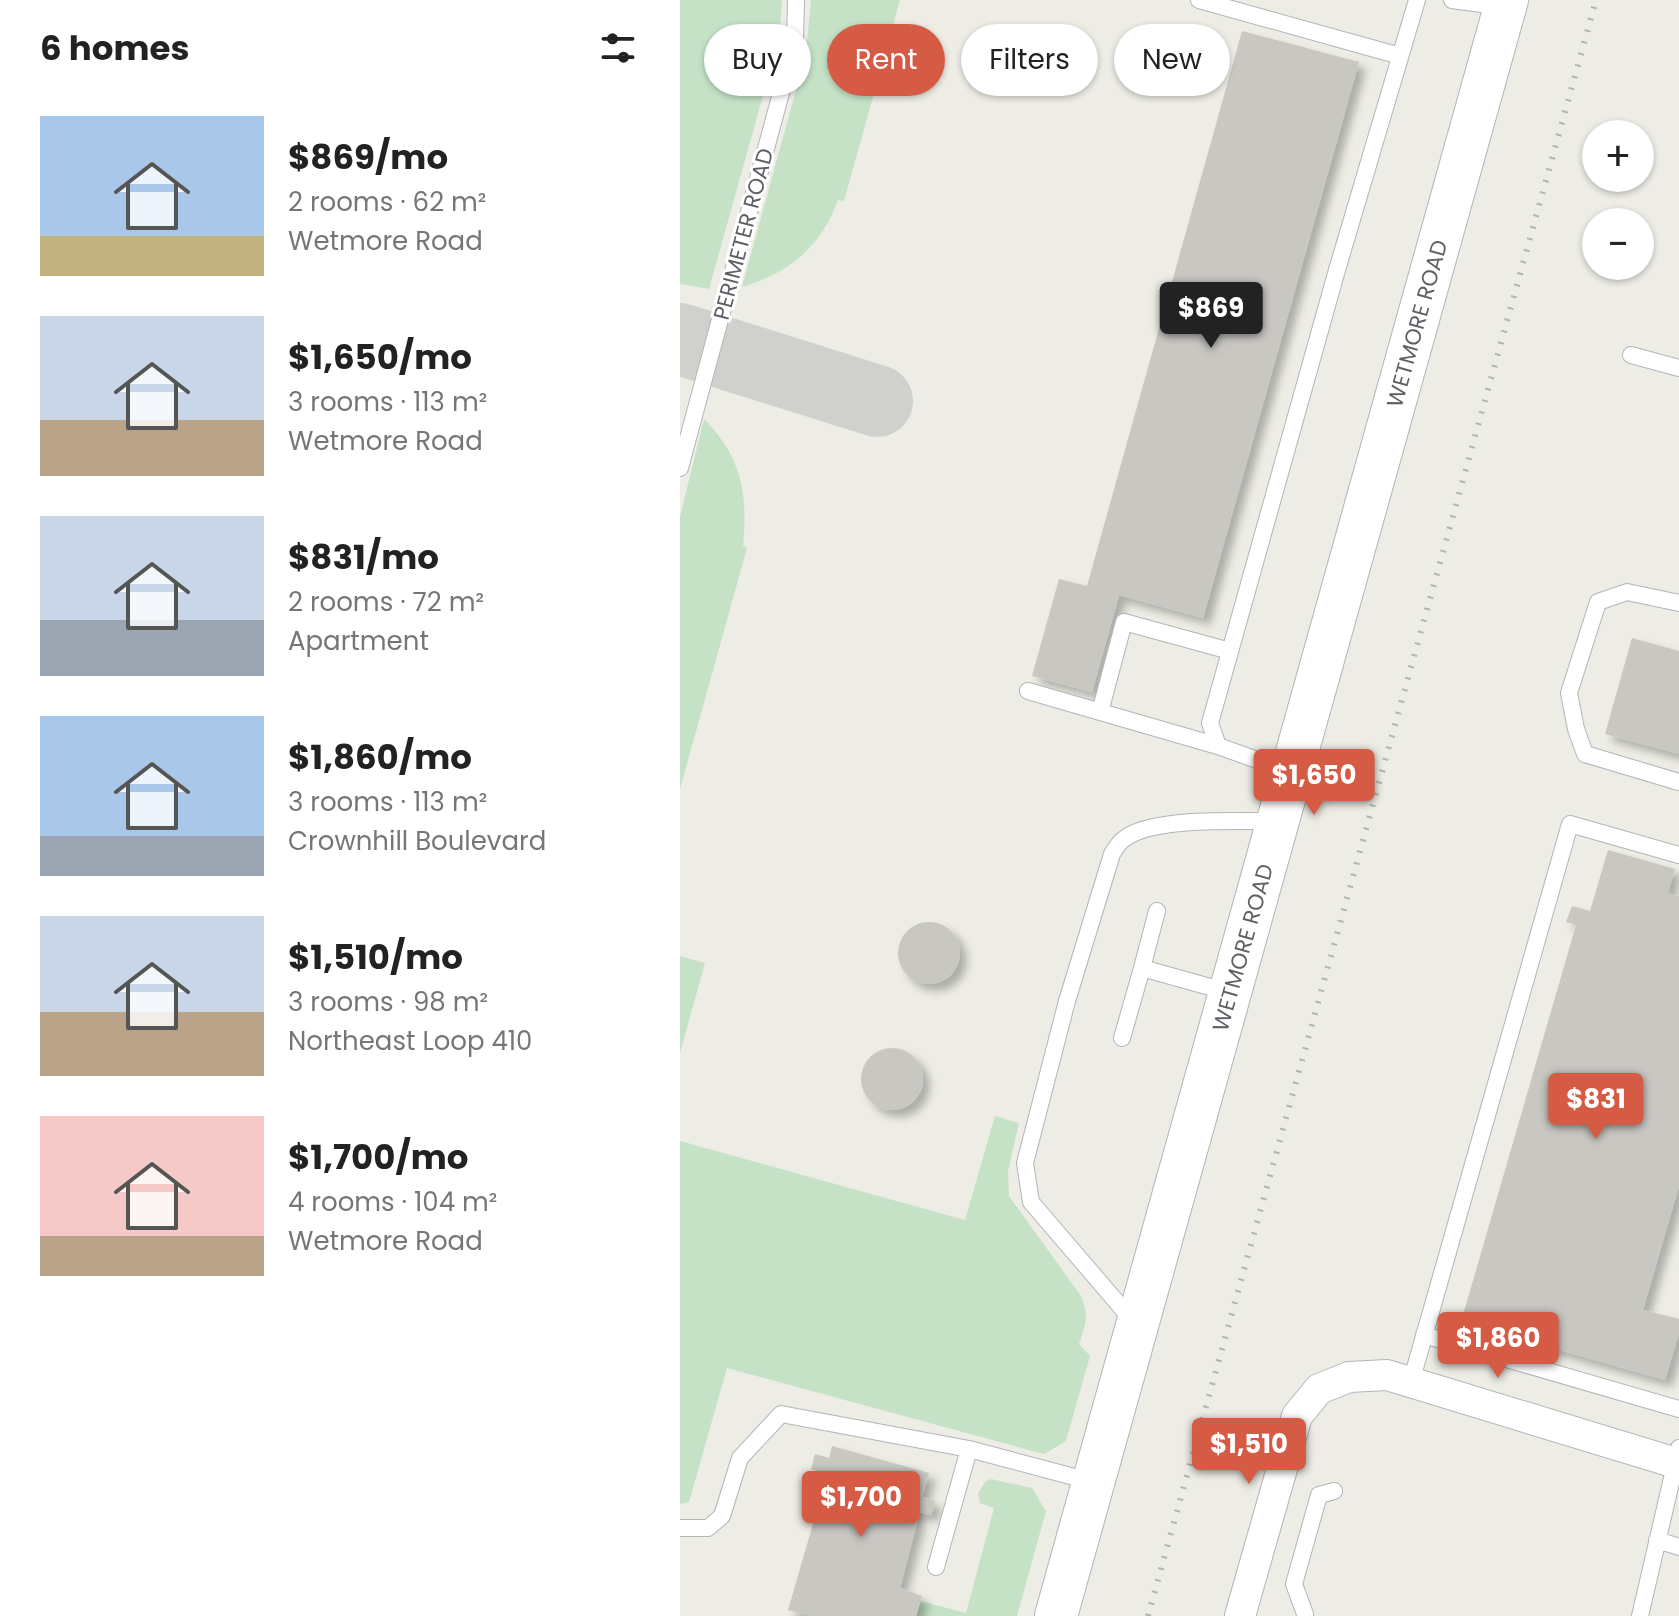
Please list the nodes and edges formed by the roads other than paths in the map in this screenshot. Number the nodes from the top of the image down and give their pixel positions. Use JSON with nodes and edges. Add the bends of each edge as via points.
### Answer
{"nodes":[{"id":1,"x":796,"y":0,"type":"edge"},
{"id":2,"x":1199,"y":0,"type":"edge"},
{"id":3,"x":1417,"y":0,"type":"edge"},
{"id":4,"x":1452,"y":0,"type":"edge"},
{"id":5,"x":1506,"y":4,"type":"edge"},
{"id":6,"x":1400,"y":56,"type":"junction"},
{"id":7,"x":1631,"y":355,"type":"dead end"},
{"id":8,"x":1679,"y":368,"type":"edge"},
{"id":9,"x":680,"y":468,"type":"edge"},
{"id":10,"x":1679,"y":603,"type":"edge"},
{"id":11,"x":1230,"y":651,"type":"junction"},
{"id":12,"x":1028,"y":691,"type":"dead end"},
{"id":13,"x":1100,"y":712,"type":"junction"},
{"id":14,"x":1218,"y":746,"type":"junction"},
{"id":15,"x":1292,"y":772,"type":"junction"},
{"id":16,"x":1679,"y":782,"type":"edge"},
{"id":17,"x":1278,"y":820,"type":"junction"},
{"id":18,"x":1679,"y":855,"type":"edge"},
{"id":19,"x":1157,"y":911,"type":"dead end"},
{"id":20,"x":1142,"y":968,"type":"junction"},
{"id":21,"x":1231,"y":993,"type":"junction"},
{"id":22,"x":1122,"y":1038,"type":"dead end"},
{"id":23,"x":1138,"y":1327,"type":"junction"},
{"id":24,"x":1424,"y":1335,"type":"junction"},
{"id":25,"x":1411,"y":1382,"type":"junction"},
{"id":26,"x":1679,"y":1409,"type":"edge"},
{"id":27,"x":969,"y":1449,"type":"junction"},
{"id":28,"x":1678,"y":1458,"type":"edge"},
{"id":29,"x":1095,"y":1483,"type":"junction"},
{"id":30,"x":1334,"y":1491,"type":"dead end"},
{"id":31,"x":680,"y":1528,"type":"edge"},
{"id":32,"x":1657,"y":1540,"type":"junction"},
{"id":33,"x":1679,"y":1547,"type":"edge"},
{"id":34,"x":936,"y":1567,"type":"dead end"},
{"id":35,"x":1307,"y":1615,"type":"edge"},
{"id":36,"x":1056,"y":1616,"type":"edge"},
{"id":37,"x":1240,"y":1616,"type":"edge"},
{"id":38,"x":1640,"y":1616,"type":"edge"}],
"edges":[{"from":1,"to":9,"type":"lane","name":"PERIMETER ROAD","via":[[795,41]]},
{"from":2,"to":6,"type":"lane"},
{"from":3,"to":6,"type":"lane"},
{"from":4,"to":5,"type":"lane"},
{"from":5,"to":15,"type":"main road","name":"WETMORE ROAD"},
{"from":6,"to":11,"type":"lane"},
{"from":7,"to":8,"type":"lane"},
{"from":10,"to":16,"type":"lane","via":[[1627,592],[1598,602],[1569,693],[1585,754]]},
{"from":11,"to":13,"type":"lane","via":[[1124,622]]},
{"from":11,"to":14,"type":"lane","via":[[1210,723]]},
{"from":12,"to":13,"type":"lane"},
{"from":13,"to":14,"type":"lane"},
{"from":14,"to":15,"type":"lane"},
{"from":15,"to":17,"type":"main road","name":"WETMORE ROAD"},
{"from":17,"to":21,"type":"main road","name":"WETMORE ROAD"},
{"from":17,"to":23,"type":"lane","via":[[1164,824],[1124,839],[1112,854],[1067,1001],[1025,1163],[1027,1186],[1031,1202],[1053,1231]]},
{"from":18,"to":24,"type":"lane","via":[[1570,824]]},
{"from":19,"to":20,"type":"lane"},
{"from":20,"to":21,"type":"lane"},
{"from":20,"to":22,"type":"lane"},
{"from":21,"to":23,"type":"main road","name":"WETMORE ROAD"},
{"from":23,"to":29,"type":"main road","name":"WETMORE ROAD"},
{"from":24,"to":25,"type":"lane"},
{"from":24,"to":26,"type":"lane"},
{"from":25,"to":28,"type":"street"},
{"from":25,"to":37,"type":"street","via":[[1387,1375],[1349,1377],[1319,1389],[1297,1416]]},
{"from":27,"to":29,"type":"lane"},
{"from":27,"to":31,"type":"lane","via":[[781,1414],[740,1458],[722,1516],[708,1528]]},
{"from":27,"to":34,"type":"lane"},
{"from":28,"to":32,"type":"lane"},
{"from":29,"to":36,"type":"main road","name":"WETMORE ROAD"},
{"from":30,"to":35,"type":"lane","via":[[1319,1495],[1294,1584]]},
{"from":32,"to":33,"type":"lane"},
{"from":32,"to":38,"type":"lane"}]}
